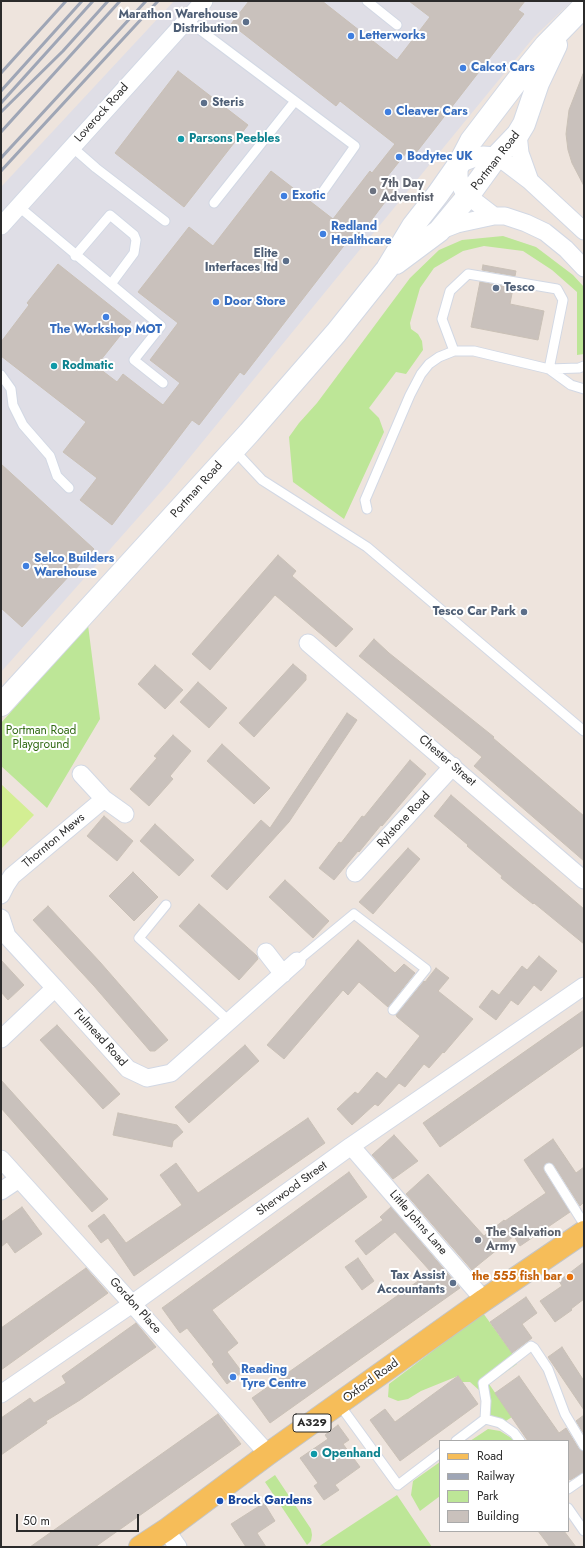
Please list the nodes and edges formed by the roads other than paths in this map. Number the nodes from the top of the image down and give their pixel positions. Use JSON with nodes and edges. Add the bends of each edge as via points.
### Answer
{"nodes":[{"id":1,"x":204,"y":1,"type":"edge"},
{"id":2,"x":367,"y":1,"type":"edge"},
{"id":3,"x":584,"y":6,"type":"edge"},
{"id":4,"x":187,"y":20,"type":"junction"},
{"id":5,"x":397,"y":24,"type":"dead end"},
{"id":6,"x":566,"y":25,"type":"junction"},
{"id":7,"x":295,"y":101,"type":"junction"},
{"id":8,"x":518,"y":134,"type":"junction"},
{"id":9,"x":72,"y":146,"type":"junction"},
{"id":10,"x":497,"y":156,"type":"junction"},
{"id":11,"x":459,"y":164,"type":"junction"},
{"id":12,"x":530,"y":181,"type":"junction"},
{"id":13,"x":324,"y":190,"type":"dead end"},
{"id":14,"x":468,"y":196,"type":"junction"},
{"id":15,"x":214,"y":203,"type":"dead end"},
{"id":16,"x":18,"y":206,"type":"junction"},
{"id":17,"x":494,"y":216,"type":"junction"},
{"id":18,"x":165,"y":221,"type":"dead end"},
{"id":19,"x":1,"y":226,"type":"edge"},
{"id":20,"x":439,"y":231,"type":"junction"},
{"id":21,"x":584,"y":231,"type":"edge"},
{"id":22,"x":76,"y":256,"type":"junction"},
{"id":23,"x":584,"y":268,"type":"edge"},
{"id":24,"x":388,"y":269,"type":"junction"},
{"id":25,"x":111,"y":284,"type":"junction"},
{"id":26,"x":454,"y":351,"type":"junction"},
{"id":27,"x":584,"y":366,"type":"edge"},
{"id":28,"x":549,"y":369,"type":"junction"},
{"id":29,"x":1,"y":375,"type":"edge"},
{"id":30,"x":163,"y":383,"type":"dead end"},
{"id":31,"x":584,"y":389,"type":"edge"},
{"id":32,"x":234,"y":450,"type":"junction"},
{"id":33,"x":69,"y":488,"type":"dead end"},
{"id":34,"x":367,"y":509,"type":"dead end"},
{"id":35,"x":308,"y":643,"type":"dead end"},
{"id":36,"x":1,"y":704,"type":"edge"},
{"id":37,"x":584,"y":731,"type":"edge"},
{"id":38,"x":453,"y":766,"type":"junction"},
{"id":39,"x":81,"y":774,"type":"dead end"},
{"id":40,"x":104,"y":799,"type":"junction"},
{"id":41,"x":125,"y":814,"type":"dead end"},
{"id":42,"x":355,"y":872,"type":"dead end"},
{"id":43,"x":584,"y":880,"type":"edge"},
{"id":44,"x":3,"y":890,"type":"edge"},
{"id":45,"x":166,"y":905,"type":"dead end"},
{"id":46,"x":1,"y":918,"type":"edge"},
{"id":47,"x":266,"y":952,"type":"dead end"},
{"id":48,"x":297,"y":961,"type":"joint"},
{"id":49,"x":283,"y":974,"type":"junction"},
{"id":50,"x":584,"y":986,"type":"edge"},
{"id":51,"x":55,"y":988,"type":"junction"},
{"id":52,"x":392,"y":1010,"type":"dead end"},
{"id":53,"x":229,"y":1021,"type":"junction"},
{"id":54,"x":1,"y":1039,"type":"edge"},
{"id":55,"x":351,"y":1146,"type":"junction"},
{"id":56,"x":1,"y":1158,"type":"edge"},
{"id":57,"x":549,"y":1168,"type":"dead end"},
{"id":58,"x":19,"y":1178,"type":"junction"},
{"id":59,"x":1,"y":1191,"type":"edge"},
{"id":60,"x":584,"y":1224,"type":"edge"},
{"id":61,"x":584,"y":1232,"type":"edge"},
{"id":62,"x":484,"y":1300,"type":"junction"},
{"id":63,"x":132,"y":1304,"type":"junction"},
{"id":64,"x":1,"y":1394,"type":"edge"},
{"id":65,"x":339,"y":1404,"type":"junction"},
{"id":66,"x":485,"y":1419,"type":"junction"},
{"id":67,"x":457,"y":1440,"type":"edge"},
{"id":68,"x":519,"y":1440,"type":"edge"},
{"id":69,"x":584,"y":1446,"type":"edge"},
{"id":70,"x":268,"y":1454,"type":"junction"},
{"id":71,"x":439,"y":1454,"type":"edge"},
{"id":72,"x":584,"y":1478,"type":"edge"},
{"id":73,"x":569,"y":1488,"type":"edge"},
{"id":74,"x":569,"y":1509,"type":"edge"},
{"id":75,"x":584,"y":1531,"type":"edge"},
{"id":76,"x":172,"y":1538,"type":"edge"},
{"id":77,"x":140,"y":1547,"type":"edge"}],
"edges":[{"from":1,"to":4,"type":"street","name":"Loverock Road"},
{"from":2,"to":5,"type":"lane"},
{"from":3,"to":6,"type":"street","name":"Portman Road"},
{"from":4,"to":7,"type":"lane"},
{"from":4,"to":9,"type":"street","name":"Loverock Road"},
{"from":6,"to":8,"type":"street","name":"Portman Road","via":[[538,83]]},
{"from":6,"to":11,"type":"street","name":"Portman Road","via":[[523,73],[471,141]]},
{"from":7,"to":13,"type":"lane","via":[[355,146]]},
{"from":7,"to":15,"type":"lane"},
{"from":8,"to":10,"type":"street","name":"Portman Road"},
{"from":8,"to":12,"type":"street","via":[[520,153]]},
{"from":9,"to":16,"type":"street","name":"Loverock Road"},
{"from":9,"to":18,"type":"lane","via":[[96,168]]},
{"from":10,"to":11,"type":"street","via":[[483,155]]},
{"from":10,"to":12,"type":"street"},
{"from":10,"to":14,"type":"street","name":"Portman Road"},
{"from":11,"to":14,"type":"street","via":[[462,189]]},
{"from":11,"to":24,"type":"street","name":"Portman Road","via":[[413,226]]},
{"from":12,"to":21,"type":"street"},
{"from":14,"to":17,"type":"street"},
{"from":14,"to":20,"type":"street","name":"Portman Road"},
{"from":16,"to":19,"type":"street","name":"Loverock Road"},
{"from":16,"to":22,"type":"lane"},
{"from":17,"to":20,"type":"street","via":[[457,224]]},
{"from":17,"to":23,"type":"street","via":[[505,216],[545,232]]},
{"from":20,"to":24,"type":"street","name":"Portman Road"},
{"from":22,"to":25,"type":"lane"},
{"from":22,"to":25,"type":"lane","via":[[110,215],[134,235],[136,240],[134,254]]},
{"from":24,"to":32,"type":"street","name":"Portman Road"},
{"from":25,"to":30,"type":"lane","via":[[161,326],[134,360]]},
{"from":26,"to":28,"type":"lane","via":[[474,351]]},
{"from":26,"to":28,"type":"lane","via":[[442,319],[450,291],[468,274],[558,289],[564,300]]},
{"from":26,"to":34,"type":"lane","via":[[439,357],[421,374],[365,500]]},
{"from":27,"to":28,"type":"lane"},
{"from":28,"to":31,"type":"lane","via":[[571,385]]},
{"from":29,"to":33,"type":"lane","via":[[11,389],[13,405],[23,425],[50,456],[57,476]]},
{"from":32,"to":36,"type":"street","name":"Portman Road"},
{"from":32,"to":37,"type":"lane","via":[[262,480],[367,547]]},
{"from":35,"to":38,"type":"street","name":"Chester Street"},
{"from":38,"to":42,"type":"street","name":"Rylstone Road"},
{"from":38,"to":43,"type":"street","name":"Chester Street"},
{"from":39,"to":40,"type":"street"},
{"from":40,"to":41,"type":"street"},
{"from":40,"to":44,"type":"street","name":"Thornton Mews","via":[[16,873]]},
{"from":45,"to":53,"type":"lane","via":[[140,938]]},
{"from":46,"to":51,"type":"street","name":"Fulmead Road","via":[[7,936]]},
{"from":47,"to":49,"type":"street"},
{"from":48,"to":49,"type":"street","name":"Fulmead Road"},
{"from":48,"to":52,"type":"lane","via":[[354,914],[426,970]]},
{"from":49,"to":53,"type":"street","name":"Fulmead Road"},
{"from":50,"to":55,"type":"street","name":"Sherwood Street"},
{"from":51,"to":53,"type":"street","name":"Fulmead Road","via":[[128,1069],[147,1078],[171,1073]]},
{"from":51,"to":54,"type":"street"},
{"from":55,"to":62,"type":"street","name":"Little Johns Lane"},
{"from":55,"to":63,"type":"street","name":"Sherwood Street"},
{"from":56,"to":58,"type":"street","name":"Gordon Place"},
{"from":57,"to":60,"type":"lane"},
{"from":58,"to":59,"type":"street"},
{"from":58,"to":63,"type":"street","name":"Gordon Place"},
{"from":61,"to":62,"type":"main road","name":"Oxford Road","number":"A329"},
{"from":62,"to":65,"type":"main road","name":"Oxford Road","number":"A329"},
{"from":63,"to":64,"type":"street","name":"Sherwood Street"},
{"from":63,"to":70,"type":"street","name":"Gordon Place"},
{"from":65,"to":70,"type":"main road","name":"Oxford Road","number":"A329"},
{"from":65,"to":71,"type":"lane","via":[[398,1485]]},
{"from":66,"to":67,"type":"lane"},
{"from":66,"to":68,"type":"lane","via":[[500,1423]]},
{"from":66,"to":69,"type":"lane","via":[[483,1383],[530,1346],[548,1369],[565,1414]]},
{"from":70,"to":76,"type":"main road","name":"Oxford Road","number":"A329"},
{"from":72,"to":73,"type":"lane"},
{"from":74,"to":75,"type":"lane"},
{"from":76,"to":77,"type":"main road","name":"Oxford Road","number":"A329"}]}
